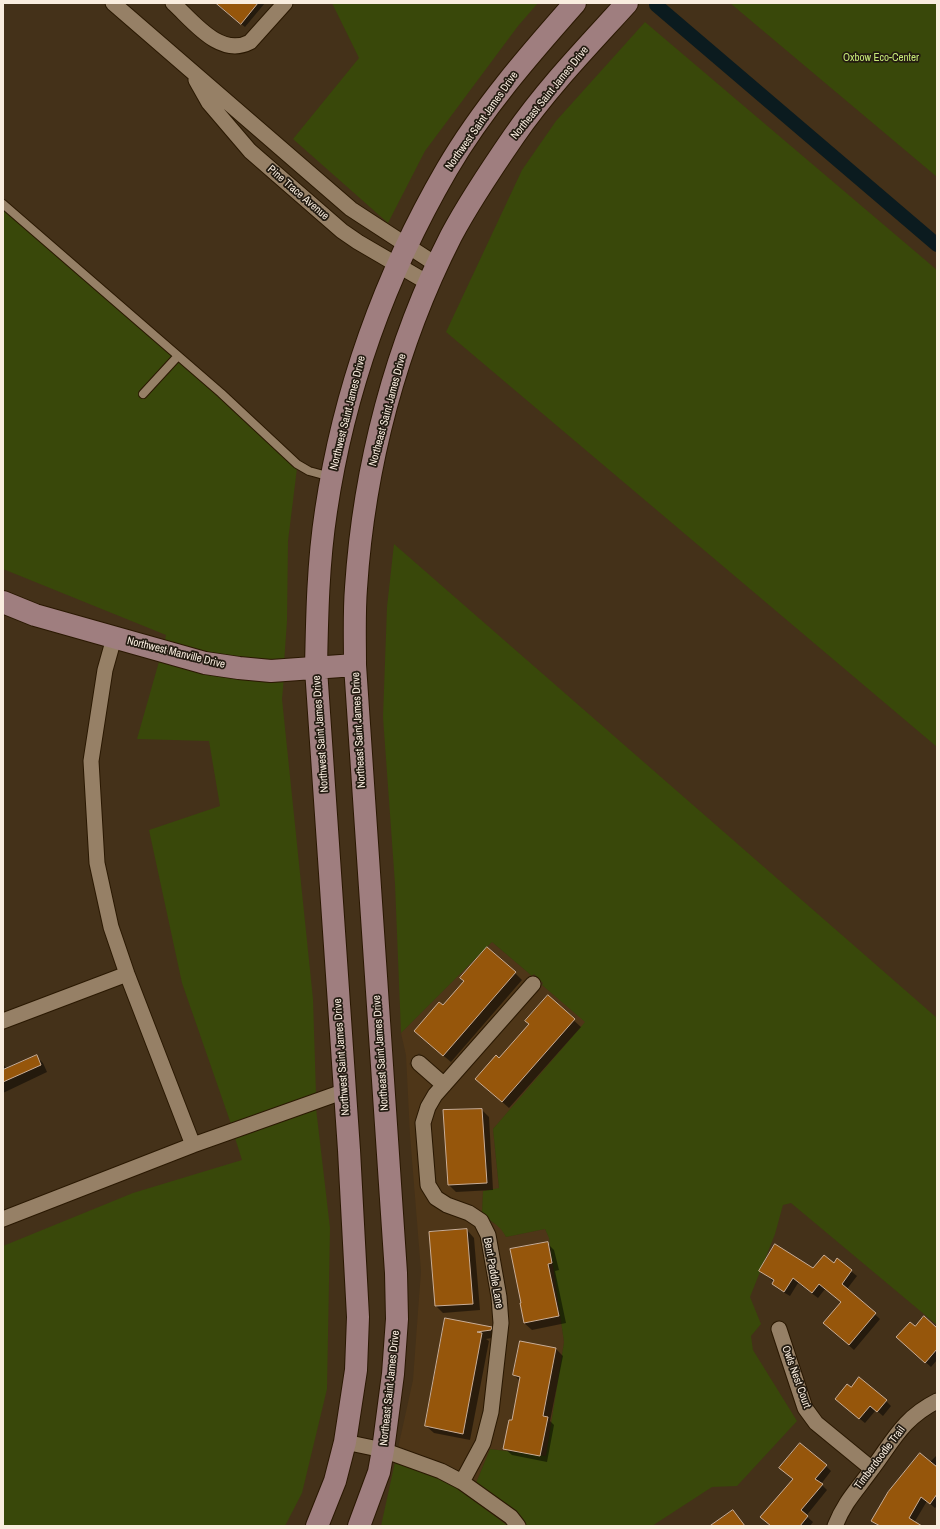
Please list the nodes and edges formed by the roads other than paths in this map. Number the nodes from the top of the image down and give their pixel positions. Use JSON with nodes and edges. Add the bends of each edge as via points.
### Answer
{"nodes":[{"id":1,"x":113,"y":3,"type":"edge"},
{"id":2,"x":173,"y":3,"type":"edge"},
{"id":3,"x":285,"y":3,"type":"edge"},
{"id":4,"x":575,"y":3,"type":"edge"},
{"id":5,"x":627,"y":3,"type":"edge"},
{"id":6,"x":194,"y":74,"type":"junction"},
{"id":7,"x":3,"y":204,"type":"edge"},
{"id":8,"x":406,"y":246,"type":"junction"},
{"id":9,"x":397,"y":266,"type":"junction"},
{"id":10,"x":434,"y":274,"type":"junction"},
{"id":11,"x":177,"y":357,"type":"junction"},
{"id":12,"x":144,"y":394,"type":"dead end"},
{"id":13,"x":332,"y":478,"type":"junction"},
{"id":14,"x":3,"y":602,"type":"edge"},
{"id":15,"x":114,"y":638,"type":"junction"},
{"id":16,"x":355,"y":665,"type":"junction"},
{"id":17,"x":316,"y":669,"type":"junction"},
{"id":18,"x":126,"y":974,"type":"junction"},
{"id":19,"x":533,"y":984,"type":"dead end"},
{"id":20,"x":3,"y":1021,"type":"edge"},
{"id":21,"x":419,"y":1063,"type":"dead end"},
{"id":22,"x":444,"y":1085,"type":"junction"},
{"id":23,"x":344,"y":1091,"type":"junction"},
{"id":24,"x":193,"y":1145,"type":"junction"},
{"id":25,"x":3,"y":1219,"type":"edge"},
{"id":26,"x":779,"y":1329,"type":"dead end"},
{"id":27,"x":937,"y":1400,"type":"edge"},
{"id":28,"x":345,"y":1442,"type":"junction"},
{"id":29,"x":383,"y":1450,"type":"junction"},
{"id":30,"x":872,"y":1469,"type":"junction"},
{"id":31,"x":462,"y":1482,"type":"junction"},
{"id":32,"x":317,"y":1526,"type":"edge"},
{"id":33,"x":359,"y":1526,"type":"edge"},
{"id":34,"x":518,"y":1526,"type":"edge"},
{"id":35,"x":835,"y":1526,"type":"edge"}],
"edges":[{"from":1,"to":6,"type":"street","name":"Pine Trace Avenue"},
{"from":2,"to":3,"type":"street","via":[[220,43],[243,46],[250,42]]},
{"from":4,"to":8,"type":"main road","name":"Northwest Saint James Drive","via":[[486,110],[448,168]]},
{"from":5,"to":10,"type":"main road","name":"Northeast Saint James Drive","via":[[554,84],[515,135],[476,194]]},
{"from":6,"to":8,"type":"street","name":"Pine Trace Avenue","via":[[350,209]]},
{"from":6,"to":9,"type":"street","name":"Pine Trace Avenue","via":[[197,85],[209,104],[250,151],[342,231]]},
{"from":7,"to":11,"type":"lane"},
{"from":8,"to":9,"type":"main road","name":"Northwest Saint James Drive"},
{"from":8,"to":10,"type":"street","name":"Pine Trace Avenue"},
{"from":9,"to":10,"type":"street","name":"Pine Trace Avenue"},
{"from":9,"to":13,"type":"main road","name":"Northwest Saint James Drive","via":[[362,354]]},
{"from":10,"to":16,"type":"main road","name":"Northeast Saint James Drive","via":[[394,378],[371,468],[356,588]]},
{"from":11,"to":12,"type":"lane"},
{"from":11,"to":13,"type":"lane","via":[[221,393],[296,464]]},
{"from":13,"to":17,"type":"main road","name":"Northwest Saint James Drive","via":[[318,589]]},
{"from":14,"to":15,"type":"main road","name":"Northwest Manville Drive","via":[[35,615]]},
{"from":15,"to":17,"type":"main road","name":"Northwest Manville Drive","via":[[205,663],[271,670]]},
{"from":15,"to":18,"type":"street","via":[[105,670],[91,761],[93,817],[97,863],[111,927]]},
{"from":16,"to":17,"type":"main road","name":"Northwest Manville Drive"},
{"from":16,"to":29,"type":"main road","name":"Northeast Saint James Drive","via":[[396,1273],[394,1374]]},
{"from":17,"to":23,"type":"main road","name":"Northwest Saint James Drive"},
{"from":18,"to":20,"type":"street"},
{"from":18,"to":24,"type":"street"},
{"from":19,"to":22,"type":"street","name":"Bent Paddle Lane"},
{"from":21,"to":22,"type":"street"},
{"from":22,"to":31,"type":"street","name":"Bent Paddle Lane","via":[[428,1107],[423,1123],[428,1185],[436,1198],[481,1221],[488,1235],[501,1323],[491,1412],[484,1443]]},
{"from":23,"to":24,"type":"street"},
{"from":23,"to":28,"type":"main road","name":"Northwest Saint James Drive","via":[[358,1317],[356,1370]]},
{"from":24,"to":25,"type":"street"},
{"from":26,"to":30,"type":"street","name":"Owls Nest Court","via":[[805,1408],[816,1423]]},
{"from":27,"to":30,"type":"street","name":"Timberdoodle Trail","via":[[925,1406],[898,1430]]},
{"from":28,"to":29,"type":"street"},
{"from":28,"to":32,"type":"main road","name":"Northwest Saint James Drive","via":[[335,1481]]},
{"from":29,"to":31,"type":"street","via":[[435,1468]]},
{"from":29,"to":33,"type":"main road","name":"Northeast Saint James Drive","via":[[379,1472]]},
{"from":30,"to":35,"type":"street","name":"Timberdoodle Trail","via":[[842,1507]]},
{"from":31,"to":34,"type":"street","via":[[511,1517]]}]}
